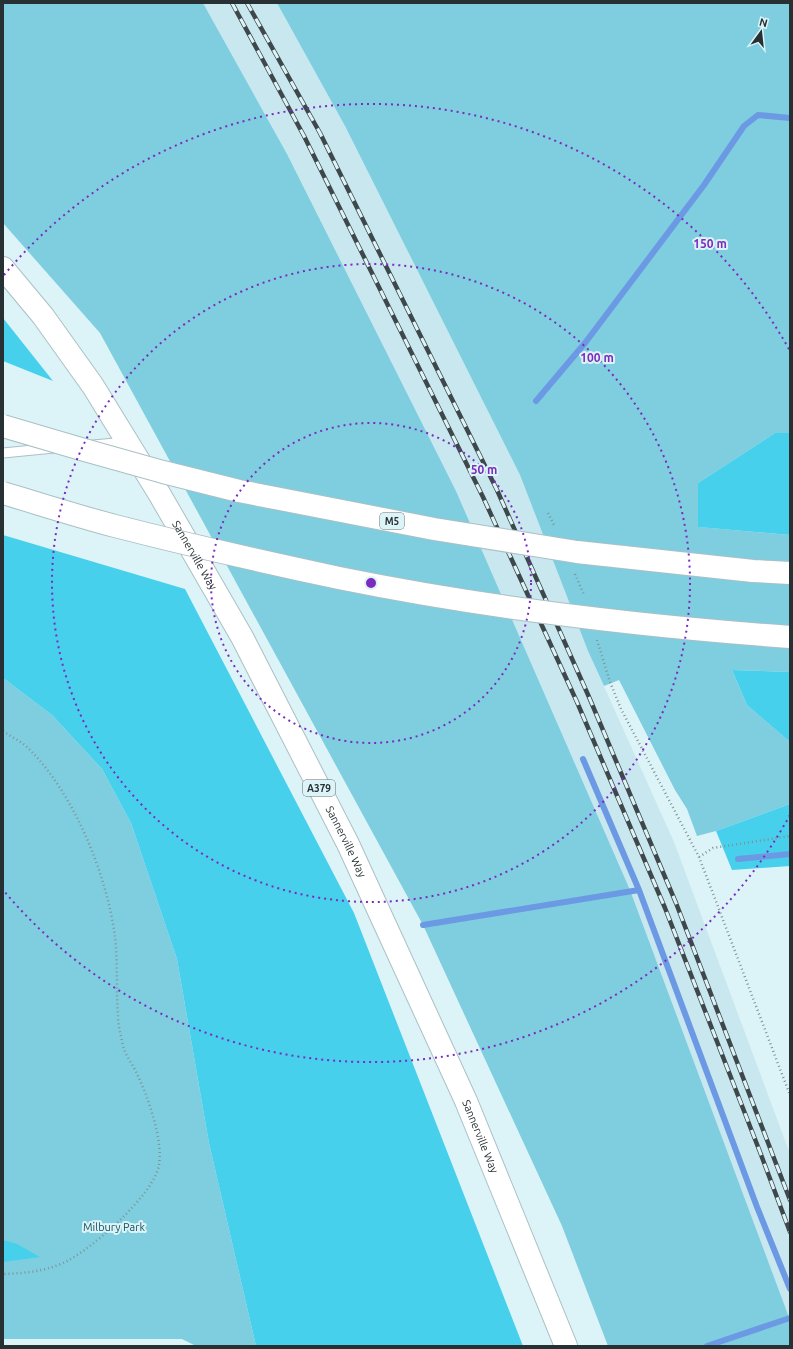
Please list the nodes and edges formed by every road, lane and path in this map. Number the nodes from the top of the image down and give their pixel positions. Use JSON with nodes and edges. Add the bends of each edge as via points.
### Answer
{"nodes":[{"id":1,"x":3,"y":268,"type":"edge"},
{"id":2,"x":3,"y":426,"type":"edge"},
{"id":3,"x":127,"y":442,"type":"junction"},
{"id":4,"x":3,"y":452,"type":"edge"},
{"id":5,"x":3,"y":493,"type":"edge"},
{"id":6,"x":548,"y":513,"type":"dead end"},
{"id":7,"x":555,"y":528,"type":"dead end"},
{"id":8,"x":574,"y":571,"type":"dead end"},
{"id":9,"x":790,"y":573,"type":"edge"},
{"id":10,"x":585,"y":600,"type":"dead end"},
{"id":11,"x":790,"y":637,"type":"edge"},
{"id":12,"x":597,"y":638,"type":"dead end"},
{"id":13,"x":3,"y":731,"type":"edge"},
{"id":14,"x":790,"y":836,"type":"edge"},
{"id":15,"x":699,"y":857,"type":"junction"},
{"id":16,"x":790,"y":1095,"type":"edge"},
{"id":17,"x":3,"y":1274,"type":"edge"},
{"id":18,"x":566,"y":1346,"type":"edge"}],
"edges":[{"from":1,"to":3,"type":"main road","name":"Sannerville Way","number":"A379","via":[[43,316],[93,386]]},
{"from":2,"to":9,"type":"main road","number":"M5","bridge":true,"via":[[81,450],[232,489],[434,530],[577,552]]},
{"from":3,"to":4,"type":"lane"},
{"from":3,"to":18,"type":"main road","name":"Sannerville Way","number":"A379","via":[[242,636],[348,844],[466,1101]]},
{"from":5,"to":11,"type":"main road","bridge":true,"via":[[127,529],[376,584],[571,615]]},
{"from":6,"to":7,"type":"path"},
{"from":8,"to":10,"type":"path"},
{"from":12,"to":15,"type":"path","via":[[621,709]]},
{"from":13,"to":17,"type":"path","via":[[27,747],[57,782],[82,828],[99,870],[115,937],[118,1017],[122,1041],[155,1123],[159,1165],[154,1179],[128,1212],[85,1250],[63,1263],[38,1272]]},
{"from":14,"to":15,"type":"path","via":[[713,848]]},
{"from":15,"to":16,"type":"path"}]}
